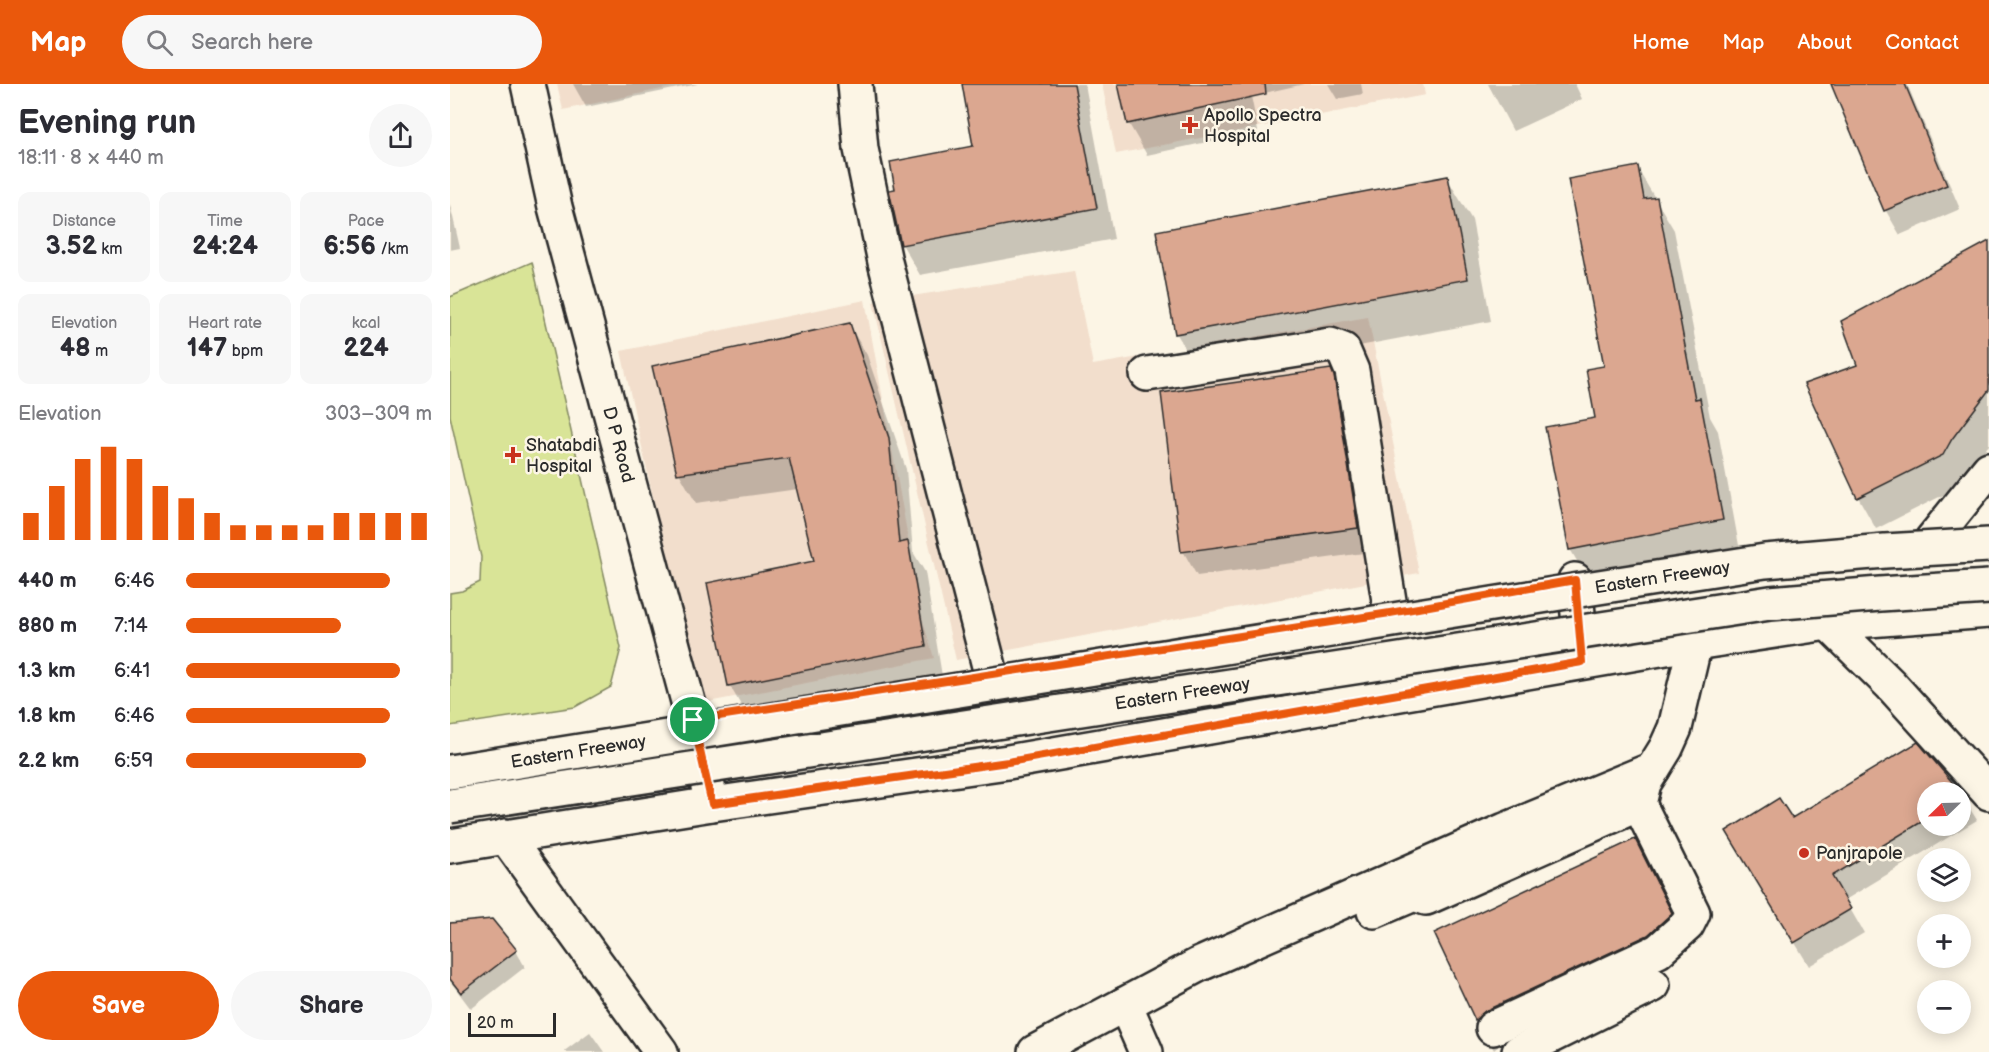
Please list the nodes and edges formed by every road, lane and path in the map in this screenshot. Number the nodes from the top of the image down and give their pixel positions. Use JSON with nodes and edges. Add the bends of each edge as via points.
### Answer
{"nodes":[{"id":1,"x":528,"y":84,"type":"edge"},
{"id":2,"x":855,"y":84,"type":"edge"},
{"id":3,"x":1147,"y":374,"type":"dead end"},
{"id":4,"x":1989,"y":469,"type":"edge"},
{"id":5,"x":1931,"y":541,"type":"junction"},
{"id":6,"x":1989,"y":545,"type":"edge"},
{"id":7,"x":1989,"y":555,"type":"edge"},
{"id":8,"x":1575,"y":580,"type":"junction"},
{"id":9,"x":1989,"y":587,"type":"edge"},
{"id":10,"x":1989,"y":611,"type":"edge"},
{"id":11,"x":1390,"y":613,"type":"junction"},
{"id":12,"x":1828,"y":623,"type":"junction"},
{"id":13,"x":1695,"y":643,"type":"junction"},
{"id":14,"x":1582,"y":662,"type":"junction"},
{"id":15,"x":1053,"y":664,"type":"junction"},
{"id":16,"x":991,"y":674,"type":"junction"},
{"id":17,"x":693,"y":720,"type":"junction"},
{"id":18,"x":1067,"y":752,"type":"junction"},
{"id":19,"x":450,"y":759,"type":"edge"},
{"id":20,"x":1653,"y":769,"type":"junction"},
{"id":21,"x":450,"y":772,"type":"edge"},
{"id":22,"x":1989,"y":793,"type":"edge"},
{"id":23,"x":712,"y":804,"type":"junction"},
{"id":24,"x":1639,"y":804,"type":"junction"},
{"id":25,"x":450,"y":806,"type":"edge"},
{"id":26,"x":505,"y":836,"type":"junction"},
{"id":27,"x":450,"y":846,"type":"edge"},
{"id":28,"x":1365,"y":915,"type":"dead end"},
{"id":29,"x":1653,"y":985,"type":"dead end"},
{"id":30,"x":1125,"y":1004,"type":"junction"},
{"id":31,"x":1493,"y":1028,"type":"dead end"},
{"id":32,"x":661,"y":1052,"type":"edge"},
{"id":33,"x":1035,"y":1052,"type":"edge"},
{"id":34,"x":1146,"y":1052,"type":"edge"},
{"id":35,"x":1519,"y":1052,"type":"edge"}],
"edges":[{"from":1,"to":17,"type":"main road","name":"D P Road","via":[[555,207]]},
{"from":2,"to":16,"type":"main road","via":[[861,149],[885,262]]},
{"from":3,"to":11,"type":"main road","via":[[1330,345],[1343,350],[1352,371]]},
{"from":4,"to":5,"type":"main road"},
{"from":5,"to":7,"type":"main road"},
{"from":5,"to":8,"type":"main road","via":[[1860,540]]},
{"from":6,"to":21,"type":"main road","name":"Eastern Freeway","bridge":true,"via":[[1766,561]]},
{"from":8,"to":11,"type":"main road"},
{"from":8,"to":14,"type":"main road"},
{"from":9,"to":25,"type":"main road","name":"Eastern Freeway","bridge":true,"via":[[1770,603]]},
{"from":10,"to":12,"type":"main road"},
{"from":11,"to":15,"type":"main road"},
{"from":12,"to":13,"type":"main road"},
{"from":12,"to":22,"type":"main road","via":[[1891,685]]},
{"from":13,"to":14,"type":"main road"},
{"from":13,"to":20,"type":"main road","via":[[1675,728]]},
{"from":14,"to":18,"type":"main road"},
{"from":15,"to":16,"type":"main road"},
{"from":15,"to":18,"type":"main road"},
{"from":16,"to":17,"type":"main road"},
{"from":17,"to":19,"type":"main road"},
{"from":17,"to":23,"type":"main road","name":"D P Road"},
{"from":18,"to":23,"type":"main road"},
{"from":20,"to":24,"type":"main road","via":[[1644,783]]},
{"from":20,"to":30,"type":"main road","via":[[1328,906],[1198,965]]},
{"from":23,"to":26,"type":"main road"},
{"from":24,"to":28,"type":"main road","via":[[1425,898],[1414,894]]},
{"from":24,"to":31,"type":"main road","via":[[1693,914],[1687,925],[1658,951]]},
{"from":26,"to":27,"type":"main road"},
{"from":26,"to":32,"type":"main road"},
{"from":29,"to":35,"type":"main road"},
{"from":30,"to":33,"type":"main road"},
{"from":30,"to":34,"type":"main road"}]}
